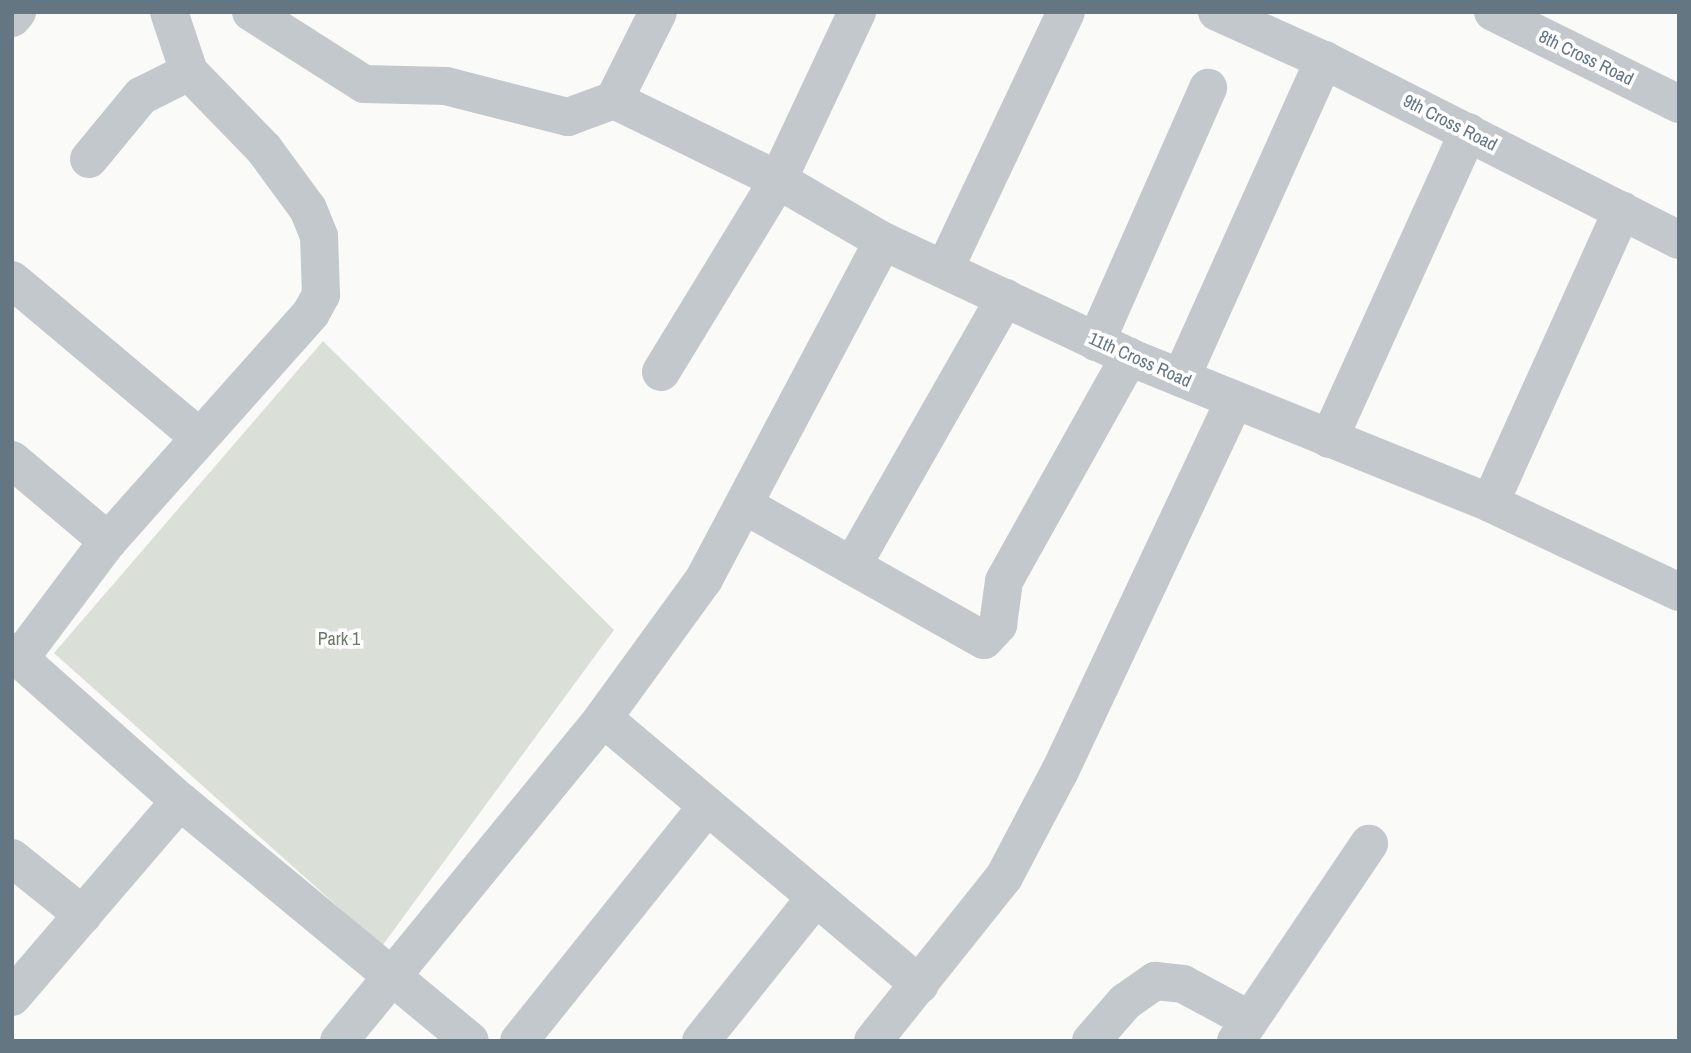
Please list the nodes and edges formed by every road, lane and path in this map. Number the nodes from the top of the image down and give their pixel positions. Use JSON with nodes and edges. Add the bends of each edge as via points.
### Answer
{"nodes":[{"id":1,"x":17,"y":12,"type":"edge"},
{"id":2,"x":169,"y":12,"type":"edge"},
{"id":3,"x":251,"y":12,"type":"edge"},
{"id":4,"x":658,"y":12,"type":"edge"},
{"id":5,"x":857,"y":12,"type":"edge"},
{"id":6,"x":1066,"y":12,"type":"edge"},
{"id":7,"x":1217,"y":12,"type":"edge"},
{"id":8,"x":1493,"y":12,"type":"edge"},
{"id":9,"x":12,"y":18,"type":"edge"},
{"id":10,"x":1324,"y":60,"type":"junction"},
{"id":11,"x":189,"y":72,"type":"junction"},
{"id":12,"x":1208,"y":88,"type":"dead end"},
{"id":13,"x":614,"y":100,"type":"junction"},
{"id":14,"x":1679,"y":104,"type":"edge"},
{"id":15,"x":1468,"y":132,"type":"junction"},
{"id":16,"x":89,"y":159,"type":"dead end"},
{"id":17,"x":778,"y":180,"type":"junction"},
{"id":18,"x":1622,"y":211,"type":"junction"},
{"id":19,"x":1679,"y":240,"type":"edge"},
{"id":20,"x":883,"y":241,"type":"junction"},
{"id":21,"x":945,"y":268,"type":"junction"},
{"id":22,"x":12,"y":280,"type":"edge"},
{"id":23,"x":1005,"y":298,"type":"junction"},
{"id":24,"x":1113,"y":349,"type":"junction"},
{"id":25,"x":661,"y":372,"type":"dead end"},
{"id":26,"x":1181,"y":378,"type":"junction"},
{"id":27,"x":1234,"y":402,"type":"junction"},
{"id":28,"x":199,"y":437,"type":"junction"},
{"id":29,"x":1329,"y":439,"type":"junction"},
{"id":30,"x":12,"y":460,"type":"edge"},
{"id":31,"x":1490,"y":503,"type":"junction"},
{"id":32,"x":744,"y":505,"type":"junction"},
{"id":33,"x":108,"y":541,"type":"junction"},
{"id":34,"x":852,"y":566,"type":"junction"},
{"id":35,"x":1679,"y":592,"type":"edge"},
{"id":36,"x":16,"y":655,"type":"edge"},
{"id":37,"x":603,"y":718,"type":"junction"},
{"id":38,"x":180,"y":801,"type":"junction"},
{"id":39,"x":707,"y":806,"type":"junction"},
{"id":40,"x":1369,"y":844,"type":"dead end"},
{"id":41,"x":12,"y":858,"type":"edge"},
{"id":42,"x":816,"y":897,"type":"junction"},
{"id":43,"x":83,"y":915,"type":"junction"},
{"id":44,"x":394,"y":976,"type":"junction"},
{"id":45,"x":920,"y":985,"type":"junction"},
{"id":46,"x":12,"y":997,"type":"edge"},
{"id":47,"x":1243,"y":1031,"type":"edge"},
{"id":48,"x":339,"y":1041,"type":"edge"},
{"id":49,"x":470,"y":1041,"type":"edge"},
{"id":50,"x":519,"y":1041,"type":"edge"},
{"id":51,"x":701,"y":1041,"type":"edge"},
{"id":52,"x":873,"y":1041,"type":"edge"},
{"id":53,"x":1091,"y":1041,"type":"edge"}],
"edges":[{"from":1,"to":9,"type":"street"},
{"from":2,"to":11,"type":"street"},
{"from":3,"to":13,"type":"street","via":[[364,84],[446,86],[568,117]]},
{"from":4,"to":13,"type":"street"},
{"from":5,"to":17,"type":"street"},
{"from":6,"to":21,"type":"street"},
{"from":7,"to":10,"type":"street","name":"9th Cross Road"},
{"from":8,"to":14,"type":"street","name":"8th Cross Road"},
{"from":10,"to":15,"type":"street","name":"9th Cross Road"},
{"from":10,"to":26,"type":"street"},
{"from":11,"to":16,"type":"street","via":[[141,96]]},
{"from":11,"to":28,"type":"street","via":[[264,149],[309,209],[319,236],[322,265],[321,295],[311,313]]},
{"from":12,"to":24,"type":"street"},
{"from":13,"to":17,"type":"street","name":"11th Cross Road"},
{"from":15,"to":18,"type":"street","name":"9th Cross Road"},
{"from":15,"to":29,"type":"street"},
{"from":17,"to":20,"type":"street","name":"11th Cross Road"},
{"from":17,"to":25,"type":"street"},
{"from":18,"to":19,"type":"street","name":"9th Cross Road"},
{"from":18,"to":31,"type":"street"},
{"from":20,"to":21,"type":"street","name":"11th Cross Road"},
{"from":20,"to":32,"type":"street"},
{"from":21,"to":23,"type":"street","name":"11th Cross Road"},
{"from":22,"to":28,"type":"street"},
{"from":23,"to":24,"type":"street","name":"11th Cross Road"},
{"from":23,"to":34,"type":"street"},
{"from":24,"to":26,"type":"street","name":"11th Cross Road"},
{"from":24,"to":34,"type":"street","via":[[1004,581],[998,625],[989,637],[977,640]]},
{"from":26,"to":27,"type":"street","name":"11th Cross Road"},
{"from":27,"to":29,"type":"street","name":"11th Cross Road"},
{"from":27,"to":45,"type":"street","via":[[1004,877]]},
{"from":28,"to":33,"type":"street"},
{"from":29,"to":31,"type":"street","name":"11th Cross Road"},
{"from":30,"to":33,"type":"street"},
{"from":31,"to":35,"type":"street","name":"11th Cross Road"},
{"from":32,"to":34,"type":"street"},
{"from":32,"to":37,"type":"street","via":[[704,579]]},
{"from":33,"to":36,"type":"street"},
{"from":36,"to":38,"type":"street"},
{"from":37,"to":39,"type":"street"},
{"from":37,"to":44,"type":"street"},
{"from":38,"to":43,"type":"street"},
{"from":38,"to":44,"type":"street"},
{"from":39,"to":42,"type":"street"},
{"from":39,"to":50,"type":"street"},
{"from":40,"to":47,"type":"street"},
{"from":41,"to":43,"type":"street"},
{"from":42,"to":45,"type":"street"},
{"from":42,"to":51,"type":"street"},
{"from":43,"to":46,"type":"street"},
{"from":44,"to":48,"type":"street"},
{"from":44,"to":49,"type":"street"},
{"from":45,"to":52,"type":"street"},
{"from":47,"to":53,"type":"street","via":[[1183,984],[1154,981],[1125,1002]]}]}
